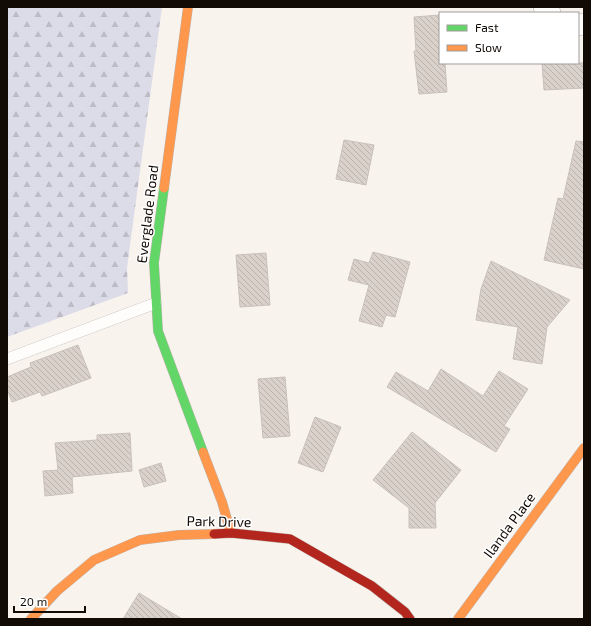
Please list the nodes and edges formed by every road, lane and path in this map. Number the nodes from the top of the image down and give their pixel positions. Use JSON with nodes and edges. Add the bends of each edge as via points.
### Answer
{"nodes":[{"id":1,"x":188,"y":7,"type":"edge"},
{"id":2,"x":156,"y":303,"type":"junction"},
{"id":3,"x":7,"y":359,"type":"edge"},
{"id":4,"x":584,"y":448,"type":"edge"},
{"id":5,"x":231,"y":533,"type":"junction"},
{"id":6,"x":31,"y":619,"type":"edge"},
{"id":7,"x":410,"y":619,"type":"edge"},
{"id":8,"x":458,"y":619,"type":"edge"}],
"edges":[{"from":1,"to":2,"type":"street","name":"Everglade Road","via":[[154,263]]},
{"from":2,"to":3,"type":"lane"},
{"from":2,"to":5,"type":"street","name":"Everglade Road","via":[[158,331],[222,502]]},
{"from":4,"to":8,"type":"street","name":"Ilanda Place"},
{"from":5,"to":6,"type":"street","name":"Park Drive","via":[[140,540],[94,560],[57,591]]},
{"from":5,"to":7,"type":"street","name":"Park Drive","via":[[290,539],[372,586],[405,612]]}]}
